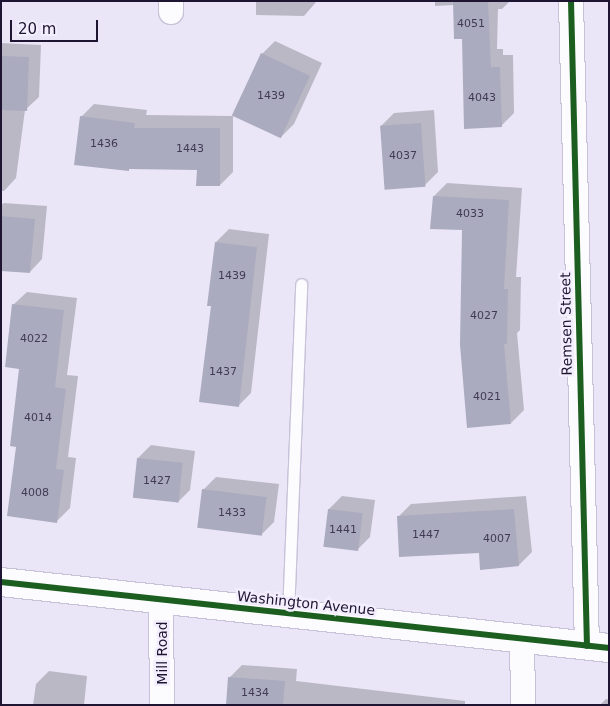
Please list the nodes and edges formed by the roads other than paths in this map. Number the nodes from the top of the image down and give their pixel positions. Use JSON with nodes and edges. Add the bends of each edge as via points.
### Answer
{"nodes":[{"id":1,"x":571,"y":1,"type":"edge"},
{"id":2,"x":301,"y":284,"type":"dead end"},
{"id":3,"x":1,"y":582,"type":"edge"},
{"id":4,"x":162,"y":600,"type":"junction"},
{"id":5,"x":288,"y":614,"type":"junction"},
{"id":6,"x":522,"y":638,"type":"junction"},
{"id":7,"x":598,"y":647,"type":"edge"},
{"id":8,"x":162,"y":705,"type":"edge"},
{"id":9,"x":523,"y":705,"type":"edge"}],
"edges":[{"from":1,"to":7,"type":"street","name":"Remsen Street"},
{"from":2,"to":5,"type":"lane"},
{"from":3,"to":4,"type":"street","name":"Washington Avenue"},
{"from":4,"to":5,"type":"street","name":"Washington Avenue"},
{"from":4,"to":8,"type":"street","name":"Mill Road"},
{"from":5,"to":6,"type":"street","name":"Washington Avenue"},
{"from":6,"to":7,"type":"street","name":"Washington Avenue"},
{"from":6,"to":9,"type":"street"}]}
